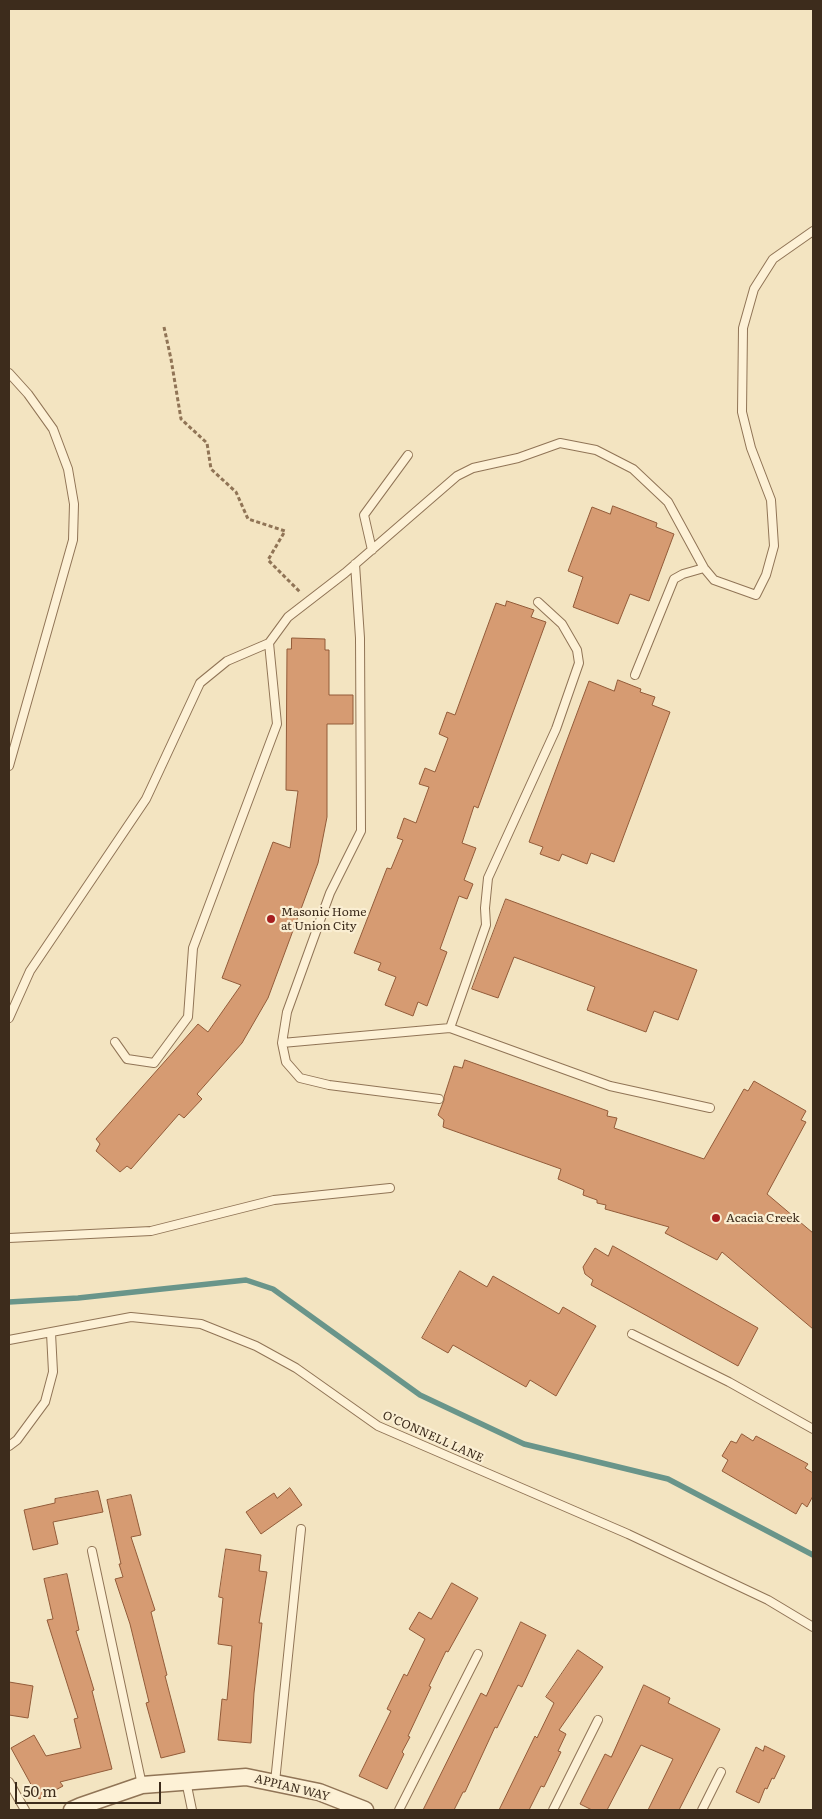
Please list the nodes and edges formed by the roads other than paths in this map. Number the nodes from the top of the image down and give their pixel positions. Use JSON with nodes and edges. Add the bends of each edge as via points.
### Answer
{"nodes":[{"id":1,"x":813,"y":231,"type":"edge"},
{"id":2,"x":9,"y":373,"type":"edge"},
{"id":3,"x":408,"y":455,"type":"dead end"},
{"id":4,"x":372,"y":550,"type":"junction"},
{"id":5,"x":355,"y":564,"type":"junction"},
{"id":6,"x":704,"y":568,"type":"junction"},
{"id":7,"x":538,"y":602,"type":"dead end"},
{"id":8,"x":269,"y":642,"type":"junction"},
{"id":9,"x":635,"y":675,"type":"dead end"},
{"id":10,"x":9,"y":766,"type":"edge"},
{"id":11,"x":9,"y":1018,"type":"edge"},
{"id":12,"x":450,"y":1028,"type":"junction"},
{"id":13,"x":115,"y":1042,"type":"dead end"},
{"id":14,"x":282,"y":1043,"type":"junction"},
{"id":15,"x":439,"y":1099,"type":"dead end"},
{"id":16,"x":710,"y":1108,"type":"dead end"},
{"id":17,"x":390,"y":1188,"type":"dead end"},
{"id":18,"x":9,"y":1238,"type":"edge"},
{"id":19,"x":51,"y":1333,"type":"junction"},
{"id":20,"x":632,"y":1334,"type":"dead end"},
{"id":21,"x":9,"y":1340,"type":"edge"},
{"id":22,"x":813,"y":1429,"type":"edge"},
{"id":23,"x":9,"y":1446,"type":"edge"},
{"id":24,"x":300,"y":1529,"type":"dead end"},
{"id":25,"x":92,"y":1551,"type":"dead end"},
{"id":26,"x":813,"y":1627,"type":"edge"},
{"id":27,"x":478,"y":1654,"type":"dead end"},
{"id":28,"x":598,"y":1720,"type":"dead end"},
{"id":29,"x":721,"y":1772,"type":"dead end"},
{"id":30,"x":186,"y":1781,"type":"junction"},
{"id":31,"x":9,"y":1782,"type":"edge"},
{"id":32,"x":275,"y":1782,"type":"junction"},
{"id":33,"x":142,"y":1785,"type":"junction"},
{"id":34,"x":25,"y":1810,"type":"edge"},
{"id":35,"x":72,"y":1810,"type":"edge"},
{"id":36,"x":192,"y":1810,"type":"edge"},
{"id":37,"x":365,"y":1810,"type":"edge"},
{"id":38,"x":399,"y":1810,"type":"edge"},
{"id":39,"x":553,"y":1810,"type":"edge"},
{"id":40,"x":702,"y":1810,"type":"edge"}],
"edges":[{"from":1,"to":6,"type":"lane","via":[[773,260],[754,289],[743,328],[742,412],[750,448],[771,500],[774,546],[766,575],[756,594],[714,580]]},
{"from":2,"to":10,"type":"lane","via":[[53,429],[68,469],[74,504],[71,549]]},
{"from":3,"to":4,"type":"lane","via":[[364,515]]},
{"from":4,"to":5,"type":"lane"},
{"from":4,"to":6,"type":"lane","via":[[457,476],[473,468],[518,458],[560,443],[596,450],[633,469],[668,502]]},
{"from":5,"to":8,"type":"lane","via":[[288,617]]},
{"from":5,"to":14,"type":"lane","via":[[360,638],[361,831],[330,893],[287,1012]]},
{"from":6,"to":9,"type":"lane","via":[[674,579]]},
{"from":7,"to":12,"type":"lane","via":[[562,624],[577,650],[579,663],[556,729],[488,878],[486,925]]},
{"from":8,"to":11,"type":"lane","via":[[227,661],[200,683],[146,799],[30,971]]},
{"from":8,"to":13,"type":"lane","via":[[277,724],[193,948],[188,1016],[154,1063],[127,1059]]},
{"from":12,"to":14,"type":"lane"},
{"from":12,"to":16,"type":"lane","via":[[610,1086]]},
{"from":14,"to":15,"type":"lane","via":[[286,1062],[300,1078],[329,1085]]},
{"from":17,"to":18,"type":"lane","via":[[274,1200],[151,1231]]},
{"from":19,"to":21,"type":"lane","name":"O’CONNELL LANE"},
{"from":19,"to":23,"type":"lane","via":[[53,1372],[45,1402]]},
{"from":19,"to":26,"type":"lane","name":"O’CONNELL LANE","via":[[131,1317],[202,1324],[247,1342],[296,1368],[378,1426],[628,1534],[768,1600]]},
{"from":20,"to":22,"type":"lane","via":[[729,1382]]},
{"from":24,"to":32,"type":"lane"},
{"from":25,"to":33,"type":"lane"},
{"from":27,"to":38,"type":"lane"},
{"from":28,"to":39,"type":"lane"},
{"from":29,"to":40,"type":"lane"},
{"from":30,"to":32,"type":"street","name":"APPIAN WAY","via":[[246,1777]]},
{"from":30,"to":33,"type":"street","name":"APPIAN WAY"},
{"from":30,"to":36,"type":"lane"},
{"from":31,"to":34,"type":"lane"},
{"from":32,"to":37,"type":"street","name":"APPIAN WAY","via":[[320,1792]]},
{"from":33,"to":35,"type":"street","name":"APPIAN WAY"}]}
